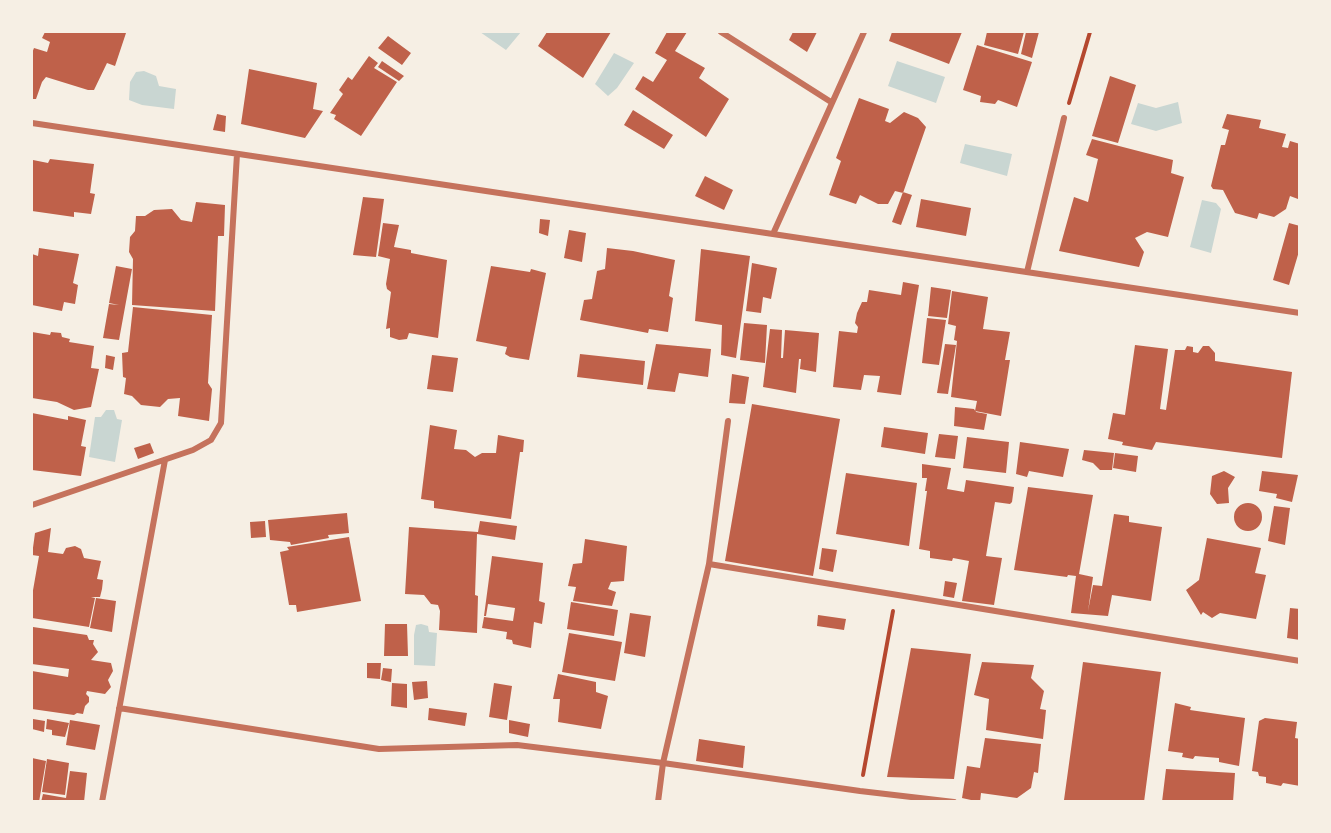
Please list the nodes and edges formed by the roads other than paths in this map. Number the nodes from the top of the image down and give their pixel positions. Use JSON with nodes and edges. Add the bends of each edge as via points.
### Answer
{"nodes":[{"id":1,"x":721,"y":32,"type":"edge"},
{"id":2,"x":864,"y":32,"type":"edge"},
{"id":3,"x":831,"y":102,"type":"junction"},
{"id":4,"x":1064,"y":118,"type":"road end"},
{"id":5,"x":32,"y":123,"type":"edge"},
{"id":6,"x":237,"y":154,"type":"junction"},
{"id":7,"x":773,"y":234,"type":"junction"},
{"id":8,"x":1027,"y":272,"type":"junction"},
{"id":9,"x":1299,"y":313,"type":"edge"},
{"id":10,"x":728,"y":421,"type":"dead end"},
{"id":11,"x":165,"y":460,"type":"junction"},
{"id":12,"x":32,"y":505,"type":"edge"},
{"id":13,"x":709,"y":564,"type":"junction"},
{"id":14,"x":1299,"y":660,"type":"edge"},
{"id":15,"x":119,"y":708,"type":"junction"},
{"id":16,"x":663,"y":763,"type":"junction"},
{"id":17,"x":102,"y":801,"type":"edge"},
{"id":18,"x":658,"y":801,"type":"edge"},
{"id":19,"x":954,"y":801,"type":"edge"}],
"edges":[{"from":1,"to":3,"type":"street"},
{"from":2,"to":3,"type":"street"},
{"from":3,"to":7,"type":"street"},
{"from":4,"to":8,"type":"street"},
{"from":5,"to":6,"type":"street"},
{"from":6,"to":7,"type":"street"},
{"from":6,"to":11,"type":"street","via":[[221,423],[211,440]]},
{"from":7,"to":8,"type":"street"},
{"from":8,"to":9,"type":"street"},
{"from":10,"to":13,"type":"street"},
{"from":11,"to":12,"type":"street"},
{"from":11,"to":15,"type":"street"},
{"from":13,"to":14,"type":"street"},
{"from":13,"to":16,"type":"street"},
{"from":15,"to":16,"type":"street","via":[[379,749],[517,745]]},
{"from":15,"to":17,"type":"street"},
{"from":16,"to":18,"type":"street"},
{"from":16,"to":19,"type":"street"}]}
